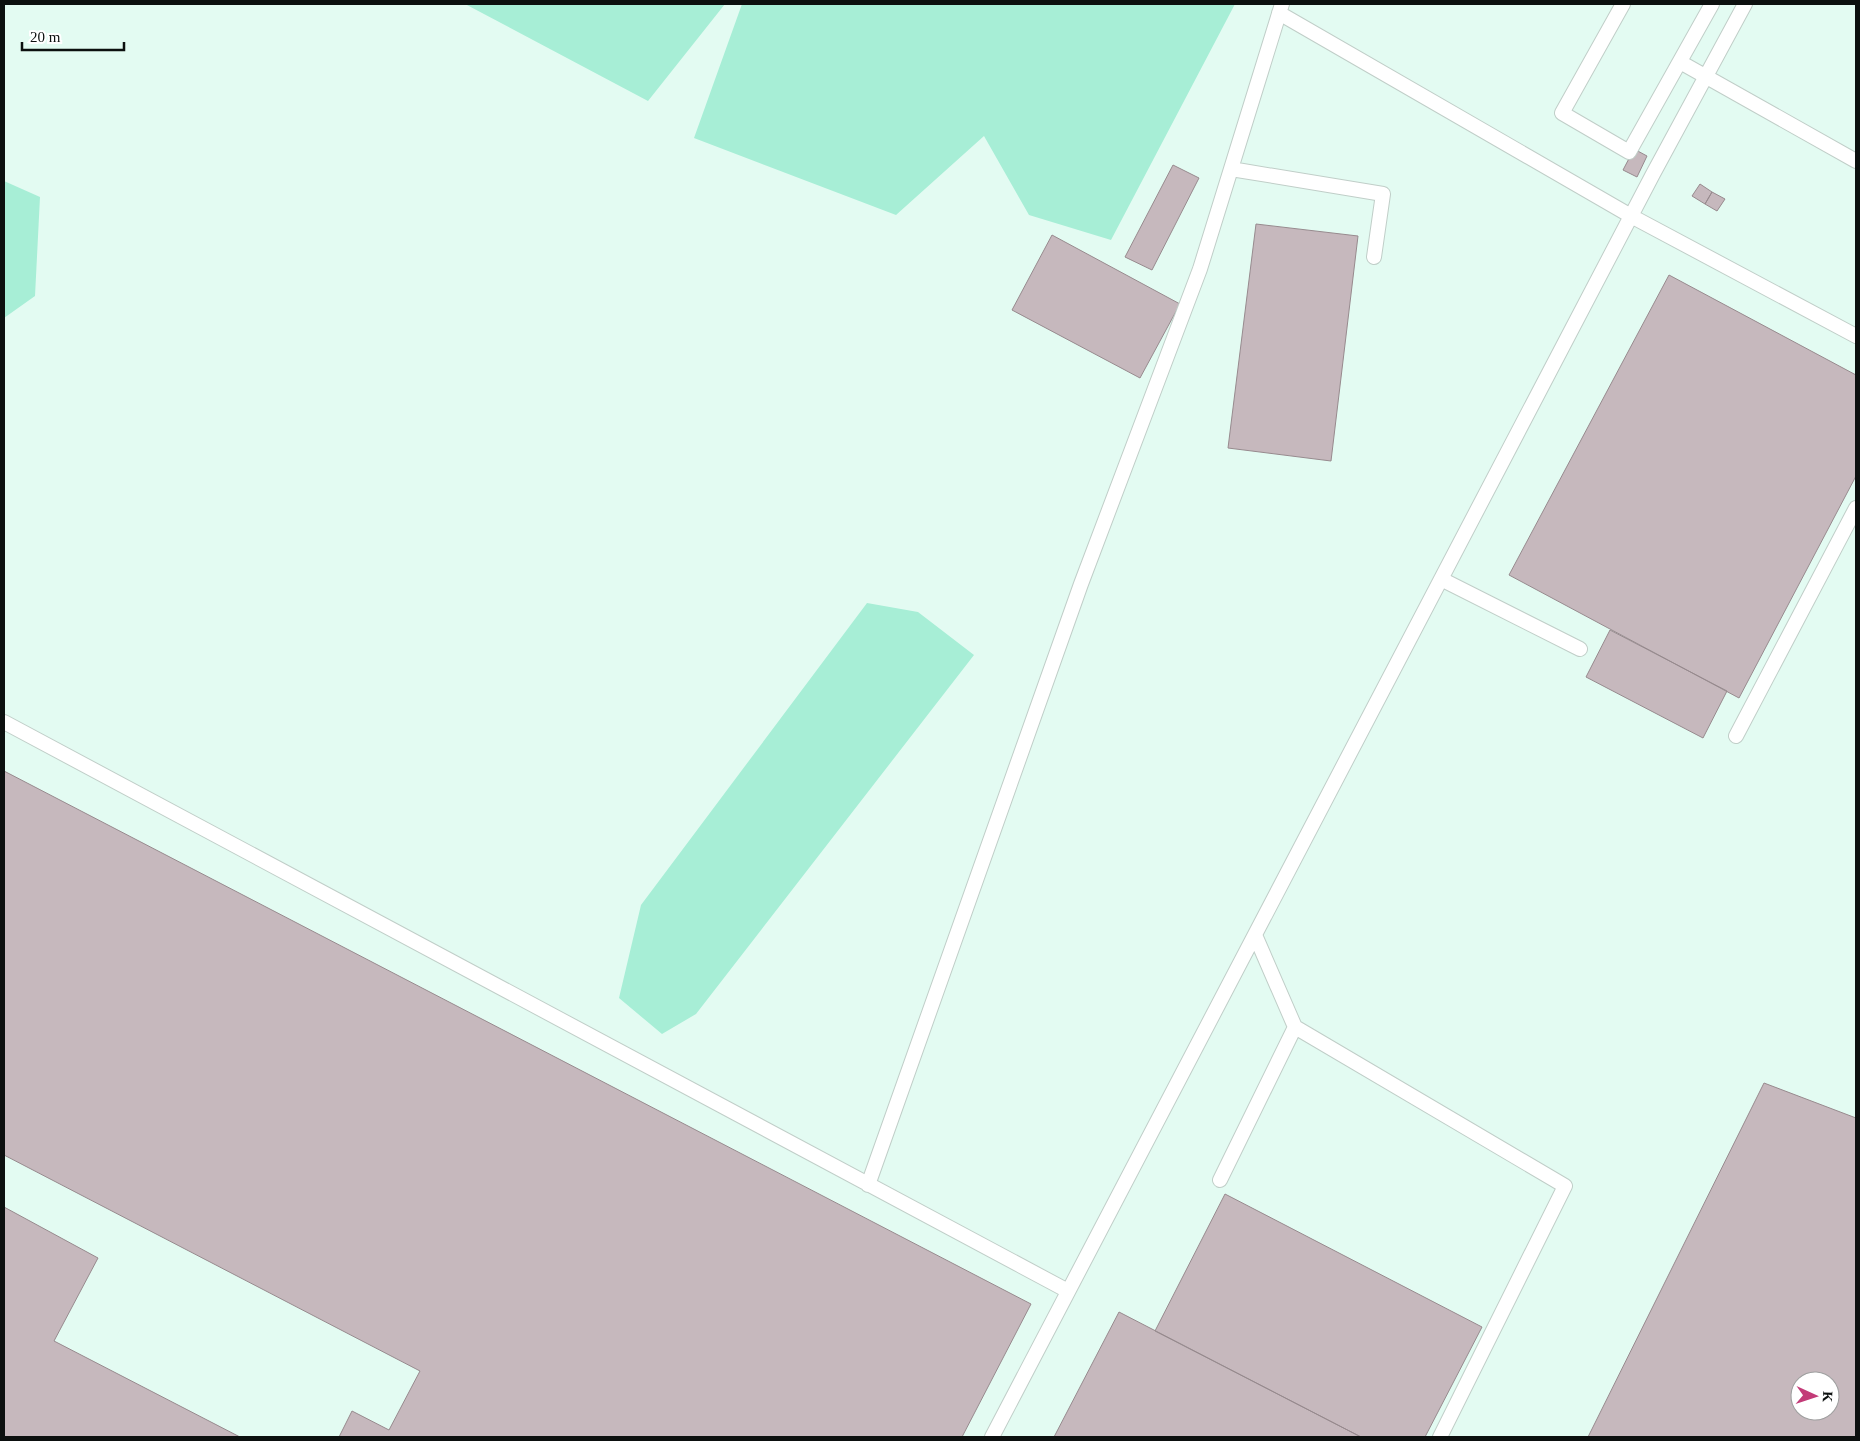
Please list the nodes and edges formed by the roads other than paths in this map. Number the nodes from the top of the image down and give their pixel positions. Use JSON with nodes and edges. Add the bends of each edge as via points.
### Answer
{"nodes":[{"id":1,"x":1623,"y":4,"type":"edge"},
{"id":2,"x":1712,"y":4,"type":"edge"},
{"id":3,"x":1745,"y":4,"type":"edge"},
{"id":4,"x":1280,"y":9,"type":"edge"},
{"id":5,"x":1680,"y":62,"type":"junction"},
{"id":6,"x":1706,"y":76,"type":"junction"},
{"id":7,"x":1856,"y":161,"type":"edge"},
{"id":8,"x":1231,"y":169,"type":"junction"},
{"id":9,"x":1631,"y":216,"type":"junction"},
{"id":10,"x":1374,"y":257,"type":"dead end"},
{"id":11,"x":1856,"y":336,"type":"edge"},
{"id":12,"x":1856,"y":508,"type":"edge"},
{"id":13,"x":1441,"y":579,"type":"junction"},
{"id":14,"x":1580,"y":649,"type":"dead end"},
{"id":15,"x":4,"y":722,"type":"edge"},
{"id":16,"x":1736,"y":736,"type":"dead end"},
{"id":17,"x":1256,"y":935,"type":"junction"},
{"id":18,"x":1295,"y":1028,"type":"junction"},
{"id":19,"x":1220,"y":1180,"type":"dead end"},
{"id":20,"x":868,"y":1185,"type":"junction"},
{"id":21,"x":1068,"y":1291,"type":"junction"},
{"id":22,"x":992,"y":1437,"type":"edge"},
{"id":23,"x":1440,"y":1437,"type":"edge"}],
"edges":[{"from":1,"to":5,"type":"lane","via":[[1562,113],[1629,152]]},
{"from":2,"to":5,"type":"lane"},
{"from":3,"to":6,"type":"lane"},
{"from":4,"to":8,"type":"lane"},
{"from":4,"to":9,"type":"lane"},
{"from":5,"to":6,"type":"lane"},
{"from":6,"to":7,"type":"lane"},
{"from":6,"to":9,"type":"lane"},
{"from":8,"to":10,"type":"lane","via":[[1383,194]]},
{"from":8,"to":20,"type":"lane","via":[[1200,269],[1081,584]]},
{"from":9,"to":11,"type":"lane"},
{"from":9,"to":13,"type":"lane"},
{"from":12,"to":16,"type":"lane"},
{"from":13,"to":14,"type":"lane"},
{"from":13,"to":17,"type":"lane"},
{"from":15,"to":20,"type":"lane"},
{"from":17,"to":18,"type":"lane"},
{"from":17,"to":21,"type":"lane"},
{"from":18,"to":19,"type":"lane"},
{"from":18,"to":23,"type":"lane","via":[[1566,1186]]},
{"from":20,"to":21,"type":"lane"},
{"from":21,"to":22,"type":"lane"}]}
